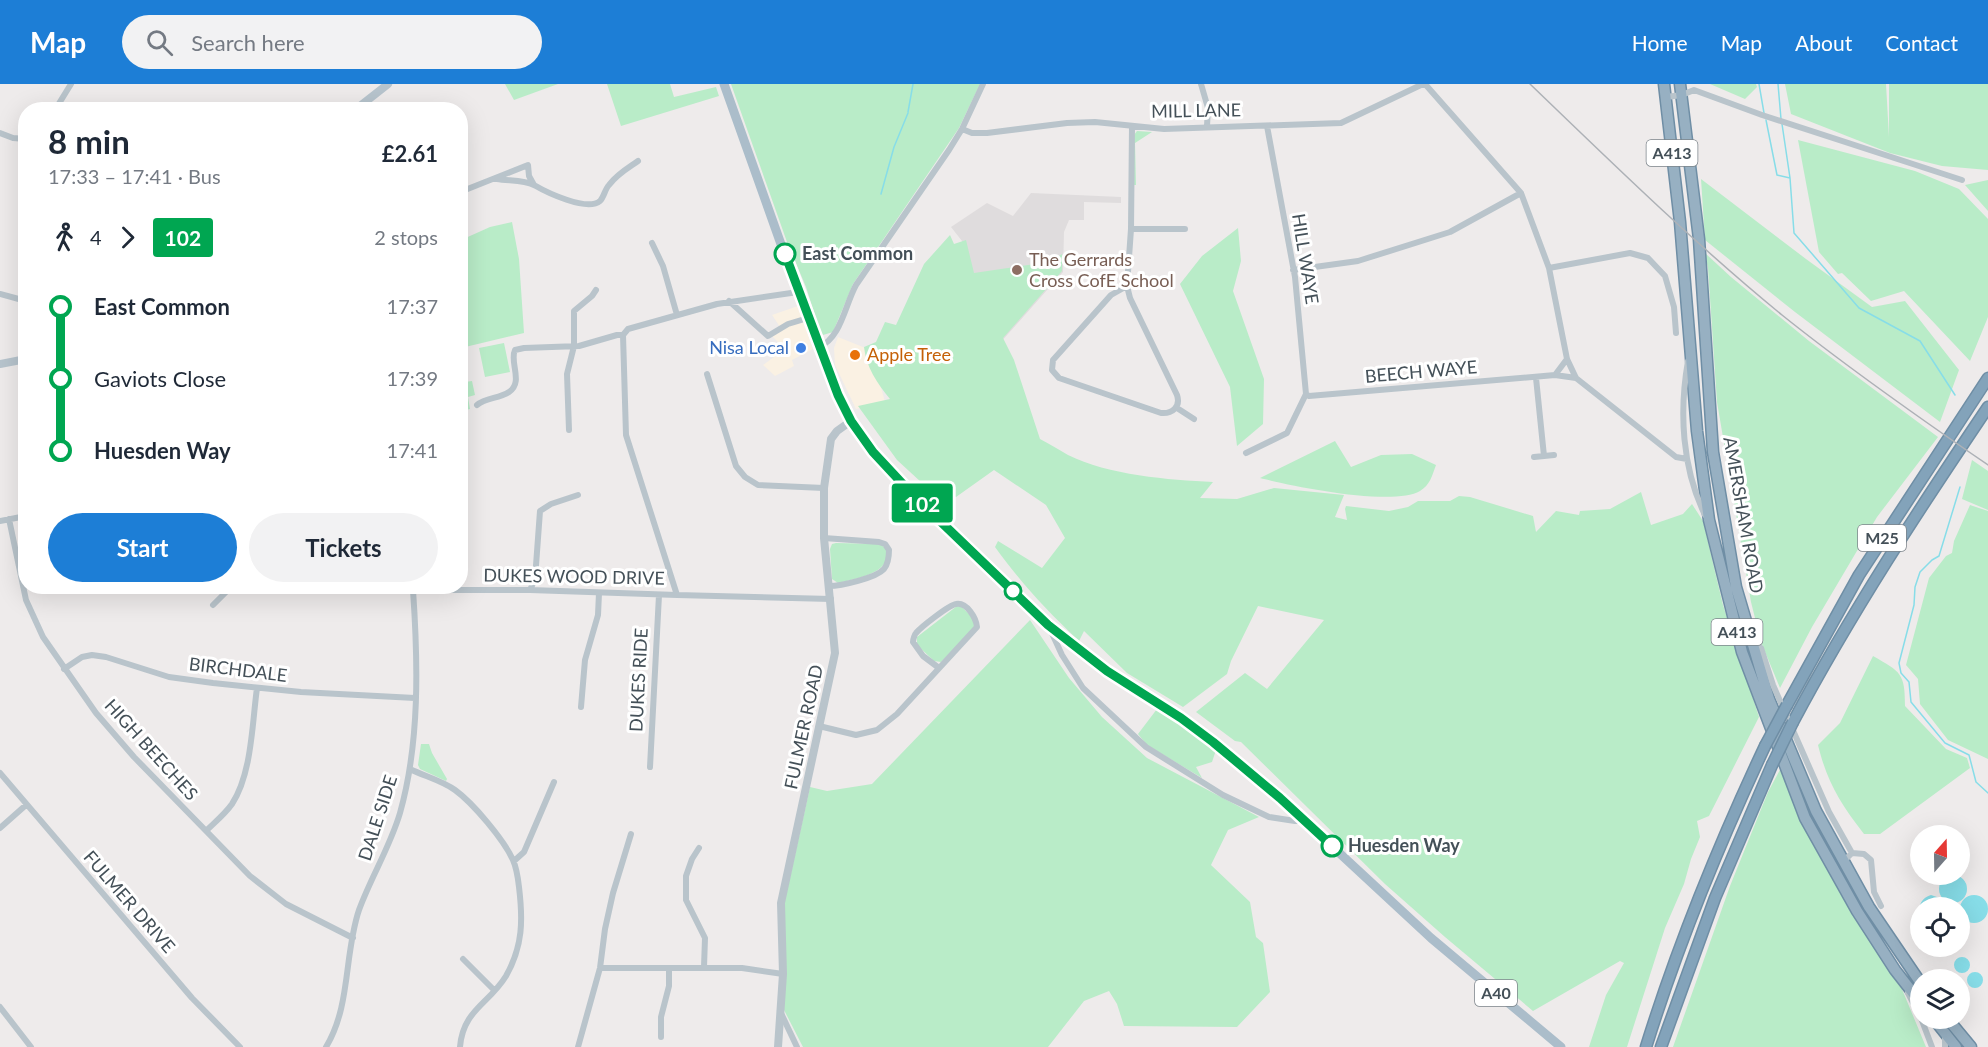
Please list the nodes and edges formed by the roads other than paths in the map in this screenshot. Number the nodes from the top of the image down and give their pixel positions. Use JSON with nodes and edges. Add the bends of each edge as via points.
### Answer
{"nodes":[{"id":1,"x":71,"y":84,"type":"edge"},
{"id":2,"x":388,"y":84,"type":"edge"},
{"id":3,"x":724,"y":84,"type":"edge"},
{"id":4,"x":983,"y":84,"type":"edge"},
{"id":5,"x":1201,"y":84,"type":"edge"},
{"id":6,"x":1424,"y":84,"type":"edge"},
{"id":7,"x":1664,"y":84,"type":"edge"},
{"id":8,"x":1681,"y":89,"type":"edge"},
{"id":9,"x":1666,"y":97,"type":"junction"},
{"id":10,"x":60,"y":102,"type":"edge"},
{"id":11,"x":365,"y":102,"type":"edge"},
{"id":12,"x":1132,"y":126,"type":"junction"},
{"id":13,"x":1207,"y":126,"type":"junction"},
{"id":14,"x":1267,"y":126,"type":"junction"},
{"id":15,"x":962,"y":129,"type":"junction"},
{"id":16,"x":0,"y":133,"type":"edge"},
{"id":17,"x":18,"y":139,"type":"edge"},
{"id":18,"x":638,"y":161,"type":"dead end"},
{"id":19,"x":497,"y":179,"type":"junction"},
{"id":20,"x":1962,"y":180,"type":"dead end"},
{"id":21,"x":534,"y":185,"type":"junction"},
{"id":22,"x":468,"y":189,"type":"edge"},
{"id":23,"x":1521,"y":194,"type":"junction"},
{"id":24,"x":1131,"y":229,"type":"junction"},
{"id":25,"x":1185,"y":229,"type":"dead end"},
{"id":26,"x":652,"y":243,"type":"dead end"},
{"id":27,"x":1549,"y":268,"type":"junction"},
{"id":28,"x":1293,"y":270,"type":"junction"},
{"id":29,"x":1127,"y":286,"type":"junction"},
{"id":30,"x":596,"y":290,"type":"dead end"},
{"id":31,"x":798,"y":292,"type":"junction"},
{"id":32,"x":0,"y":294,"type":"edge"},
{"id":33,"x":18,"y":299,"type":"edge"},
{"id":34,"x":729,"y":301,"type":"junction"},
{"id":35,"x":677,"y":315,"type":"junction"},
{"id":36,"x":808,"y":318,"type":"junction"},
{"id":37,"x":1676,"y":333,"type":"dead end"},
{"id":38,"x":622,"y":335,"type":"junction"},
{"id":39,"x":768,"y":336,"type":"junction"},
{"id":40,"x":775,"y":342,"type":"dead end"},
{"id":41,"x":574,"y":346,"type":"junction"},
{"id":42,"x":819,"y":346,"type":"junction"},
{"id":43,"x":1690,"y":346,"type":"junction"},
{"id":44,"x":1567,"y":359,"type":"junction"},
{"id":45,"x":18,"y":361,"type":"edge"},
{"id":46,"x":0,"y":364,"type":"edge"},
{"id":47,"x":707,"y":374,"type":"dead end"},
{"id":48,"x":1556,"y":375,"type":"junction"},
{"id":49,"x":1536,"y":378,"type":"junction"},
{"id":50,"x":1576,"y":378,"type":"junction"},
{"id":51,"x":1988,"y":378,"type":"edge"},
{"id":52,"x":1308,"y":395,"type":"junction"},
{"id":53,"x":477,"y":405,"type":"dead end"},
{"id":54,"x":1988,"y":407,"type":"edge"},
{"id":55,"x":1177,"y":408,"type":"junction"},
{"id":56,"x":1194,"y":419,"type":"dead end"},
{"id":57,"x":851,"y":421,"type":"junction"},
{"id":58,"x":569,"y":430,"type":"dead end"},
{"id":59,"x":1246,"y":453,"type":"dead end"},
{"id":60,"x":1554,"y":455,"type":"dead end"},
{"id":61,"x":1544,"y":456,"type":"junction"},
{"id":62,"x":1534,"y":457,"type":"dead end"},
{"id":63,"x":1687,"y":459,"type":"junction"},
{"id":64,"x":824,"y":488,"type":"junction"},
{"id":65,"x":578,"y":495,"type":"dead end"},
{"id":66,"x":18,"y":517,"type":"edge"},
{"id":67,"x":9,"y":519,"type":"junction"},
{"id":68,"x":1709,"y":520,"type":"junction"},
{"id":69,"x":0,"y":521,"type":"edge"},
{"id":70,"x":824,"y":538,"type":"junction"},
{"id":71,"x":18,"y":562,"type":"edge"},
{"id":72,"x":829,"y":586,"type":"junction"},
{"id":73,"x":468,"y":588,"type":"edge"},
{"id":74,"x":530,"y":590,"type":"junction"},
{"id":75,"x":599,"y":593,"type":"junction"},
{"id":76,"x":25,"y":594,"type":"edge"},
{"id":77,"x":224,"y":594,"type":"edge"},
{"id":78,"x":413,"y":594,"type":"edge"},
{"id":79,"x":659,"y":594,"type":"junction"},
{"id":80,"x":677,"y":595,"type":"junction"},
{"id":81,"x":831,"y":599,"type":"junction"},
{"id":82,"x":213,"y":605,"type":"dead end"},
{"id":83,"x":1048,"y":625,"type":"junction"},
{"id":84,"x":1752,"y":639,"type":"junction"},
{"id":85,"x":939,"y":668,"type":"junction"},
{"id":86,"x":64,"y":669,"type":"junction"},
{"id":87,"x":257,"y":688,"type":"junction"},
{"id":88,"x":415,"y":698,"type":"junction"},
{"id":89,"x":581,"y":707,"type":"dead end"},
{"id":90,"x":819,"y":726,"type":"junction"},
{"id":91,"x":650,"y":767,"type":"dead end"},
{"id":92,"x":410,"y":769,"type":"junction"},
{"id":93,"x":0,"y":773,"type":"edge"},
{"id":94,"x":554,"y":782,"type":"dead end"},
{"id":95,"x":26,"y":805,"type":"junction"},
{"id":96,"x":1305,"y":821,"type":"junction"},
{"id":97,"x":0,"y":828,"type":"edge"},
{"id":98,"x":206,"y":831,"type":"junction"},
{"id":99,"x":631,"y":834,"type":"dead end"},
{"id":100,"x":699,"y":848,"type":"dead end"},
{"id":101,"x":1852,"y":853,"type":"junction"},
{"id":102,"x":514,"y":861,"type":"junction"},
{"id":103,"x":1843,"y":862,"type":"junction"},
{"id":104,"x":1832,"y":869,"type":"junction"},
{"id":105,"x":1881,"y":906,"type":"dead end"},
{"id":106,"x":353,"y":938,"type":"junction"},
{"id":107,"x":463,"y":959,"type":"dead end"},
{"id":108,"x":704,"y":967,"type":"junction"},
{"id":109,"x":600,"y":968,"type":"junction"},
{"id":110,"x":669,"y":968,"type":"junction"},
{"id":111,"x":1911,"y":969,"type":"edge"},
{"id":112,"x":1895,"y":970,"type":"junction"},
{"id":113,"x":783,"y":974,"type":"junction"},
{"id":114,"x":1910,"y":989,"type":"edge"},
{"id":115,"x":495,"y":990,"type":"junction"},
{"id":116,"x":1910,"y":997,"type":"edge"},
{"id":117,"x":0,"y":1007,"type":"edge"},
{"id":118,"x":780,"y":1010,"type":"junction"},
{"id":119,"x":1925,"y":1029,"type":"edge"},
{"id":120,"x":1941,"y":1029,"type":"edge"},
{"id":121,"x":1944,"y":1029,"type":"edge"},
{"id":122,"x":1956,"y":1029,"type":"edge"},
{"id":123,"x":1945,"y":1034,"type":"junction"},
{"id":124,"x":661,"y":1037,"type":"dead end"},
{"id":125,"x":31,"y":1047,"type":"edge"},
{"id":126,"x":240,"y":1047,"type":"edge"},
{"id":127,"x":326,"y":1047,"type":"edge"},
{"id":128,"x":460,"y":1047,"type":"edge"},
{"id":129,"x":578,"y":1047,"type":"edge"},
{"id":130,"x":778,"y":1047,"type":"edge"},
{"id":131,"x":797,"y":1047,"type":"edge"},
{"id":132,"x":1561,"y":1047,"type":"edge"},
{"id":133,"x":1646,"y":1047,"type":"edge"},
{"id":134,"x":1661,"y":1047,"type":"edge"},
{"id":135,"x":1932,"y":1047,"type":"edge"},
{"id":136,"x":1945,"y":1047,"type":"edge"},
{"id":137,"x":1956,"y":1047,"type":"edge"},
{"id":138,"x":1971,"y":1047,"type":"edge"}],
"edges":[{"from":1,"to":10,"type":"street"},
{"from":2,"to":11,"type":"main road"},
{"from":3,"to":31,"type":"main road","number":"A40"},
{"from":4,"to":15,"type":"street"},
{"from":5,"to":13,"type":"street","via":[[1208,108]]},
{"from":6,"to":14,"type":"street","name":"MILL LANE","via":[[1341,123]]},
{"from":6,"to":23,"type":"street"},
{"from":7,"to":9,"type":"highway","number":"A413"},
{"from":8,"to":9,"type":"street"},
{"from":8,"to":20,"type":"street","via":[[1694,90]]},
{"from":8,"to":84,"type":"highway","name":"AMERSHAM ROAD","number":"A413","via":[[1699,239],[1713,452],[1736,586]]},
{"from":9,"to":43,"type":"highway","number":"A413"},
{"from":12,"to":13,"type":"street","name":"MILL LANE"},
{"from":12,"to":15,"type":"street","name":"MILL LANE","via":[[1095,122],[987,133]]},
{"from":12,"to":24,"type":"street"},
{"from":13,"to":14,"type":"street","name":"MILL LANE"},
{"from":14,"to":28,"type":"street","name":"HILL WAYE"},
{"from":15,"to":42,"type":"street","via":[[856,285],[834,337]]},
{"from":16,"to":17,"type":"street"},
{"from":18,"to":21,"type":"street","via":[[616,176],[599,202],[592,205]]},
{"from":19,"to":21,"type":"street"},
{"from":19,"to":21,"type":"street","via":[[528,165]]},
{"from":19,"to":22,"type":"street"},
{"from":23,"to":27,"type":"street"},
{"from":23,"to":28,"type":"street","via":[[1450,232],[1358,261]]},
{"from":24,"to":25,"type":"street"},
{"from":24,"to":29,"type":"street"},
{"from":26,"to":35,"type":"street"},
{"from":27,"to":37,"type":"street","via":[[1630,253],[1648,258],[1665,276]]},
{"from":27,"to":44,"type":"street"},
{"from":28,"to":52,"type":"street","name":"HILL WAYE"},
{"from":29,"to":55,"type":"street","via":[[1177,395]]},
{"from":29,"to":55,"type":"street","via":[[1112,295],[1053,360],[1052,370],[1059,378],[1161,413],[1168,414]]},
{"from":30,"to":41,"type":"street","via":[[574,310]]},
{"from":31,"to":34,"type":"street"},
{"from":31,"to":36,"type":"main road","number":"A40"},
{"from":32,"to":33,"type":"street"},
{"from":34,"to":35,"type":"street"},
{"from":34,"to":39,"type":"street"},
{"from":35,"to":38,"type":"street","via":[[628,329]]},
{"from":36,"to":39,"type":"street"},
{"from":36,"to":42,"type":"main road","number":"A40"},
{"from":38,"to":41,"type":"street"},
{"from":38,"to":80,"type":"street","via":[[626,435]]},
{"from":39,"to":40,"type":"street"},
{"from":41,"to":53,"type":"street","via":[[515,350],[512,389]]},
{"from":41,"to":58,"type":"street","via":[[567,374]]},
{"from":42,"to":57,"type":"main road","number":"A40"},
{"from":43,"to":63,"type":"street","via":[[1684,381]]},
{"from":43,"to":68,"type":"highway","number":"A413","via":[[1696,431]]},
{"from":44,"to":48,"type":"street"},
{"from":44,"to":50,"type":"street"},
{"from":45,"to":46,"type":"main road"},
{"from":47,"to":64,"type":"street","via":[[736,466],[745,477],[758,485]]},
{"from":48,"to":49,"type":"street","name":"BEECH WAYE"},
{"from":48,"to":50,"type":"street","name":"BEECH WAYE"},
{"from":49,"to":52,"type":"street","name":"BEECH WAYE"},
{"from":49,"to":61,"type":"street"},
{"from":50,"to":63,"type":"street","via":[[1676,457]]},
{"from":51,"to":133,"type":"highway","number":"M25","bridge":true,"via":[[1859,574],[1786,705],[1701,892]]},
{"from":52,"to":59,"type":"street","via":[[1287,433]]},
{"from":54,"to":134,"type":"highway","number":"M25","bridge":true,"via":[[1877,574],[1793,722],[1730,860]]},
{"from":55,"to":56,"type":"street"},
{"from":57,"to":64,"type":"street","name":"FULMER ROAD","via":[[831,438]]},
{"from":57,"to":83,"type":"main road","number":"A40","via":[[873,452],[913,495]]},
{"from":60,"to":61,"type":"street"},
{"from":61,"to":62,"type":"street"},
{"from":63,"to":68,"type":"street","via":[[1698,500]]},
{"from":64,"to":70,"type":"street","name":"FULMER ROAD"},
{"from":65,"to":74,"type":"street","via":[[540,511],[535,579]]},
{"from":66,"to":67,"type":"street"},
{"from":67,"to":69,"type":"street"},
{"from":67,"to":71,"type":"street","name":"HIGH BEECHES"},
{"from":68,"to":104,"type":"highway","number":"A413","via":[[1742,652],[1805,818]]},
{"from":70,"to":72,"type":"street","name":"FULMER ROAD"},
{"from":70,"to":72,"type":"street","via":[[879,542],[890,550],[881,571],[840,586]]},
{"from":72,"to":81,"type":"street","name":"FULMER ROAD"},
{"from":73,"to":74,"type":"street","name":"DUKES WOOD DRIVE"},
{"from":74,"to":75,"type":"street","name":"DUKES WOOD DRIVE"},
{"from":75,"to":79,"type":"street","name":"DUKES WOOD DRIVE"},
{"from":75,"to":89,"type":"street","via":[[598,615],[585,660]]},
{"from":76,"to":86,"type":"street","name":"HIGH BEECHES","via":[[43,637]]},
{"from":77,"to":82,"type":"street"},
{"from":78,"to":88,"type":"street","name":"DALE SIDE"},
{"from":79,"to":80,"type":"street","name":"DUKES WOOD DRIVE"},
{"from":79,"to":91,"type":"street","name":"DUKES RIDE"},
{"from":80,"to":81,"type":"street","name":"DUKES WOOD DRIVE"},
{"from":81,"to":90,"type":"street","name":"FULMER ROAD","via":[[835,654]]},
{"from":83,"to":96,"type":"main road","number":"A40","via":[[1107,671],[1213,742]]},
{"from":83,"to":96,"type":"street","via":[[1083,688],[1146,747],[1223,795],[1269,817]]},
{"from":84,"to":101,"type":"street","via":[[1761,648],[1773,685],[1829,812]]},
{"from":84,"to":103,"type":"highway","name":"AMERSHAM ROAD","number":"A413","via":[[1769,699],[1816,811]]},
{"from":85,"to":85,"type":"street","via":[[977,627],[963,605],[948,608],[915,633],[916,648]]},
{"from":85,"to":90,"type":"street","via":[[877,730],[856,735]]},
{"from":86,"to":87,"type":"street","name":"BIRCHDALE","via":[[92,655],[169,677]]},
{"from":86,"to":98,"type":"street","name":"HIGH BEECHES","via":[[96,713]]},
{"from":87,"to":88,"type":"street","name":"BIRCHDALE"},
{"from":87,"to":98,"type":"street","via":[[240,790],[231,806]]},
{"from":88,"to":92,"type":"street","name":"DALE SIDE"},
{"from":90,"to":113,"type":"street","name":"FULMER ROAD","via":[[781,903]]},
{"from":92,"to":102,"type":"street","via":[[454,789],[470,803]]},
{"from":92,"to":106,"type":"street","name":"DALE SIDE","via":[[400,813],[359,910]]},
{"from":93,"to":95,"type":"street","name":"FULMER DRIVE"},
{"from":94,"to":102,"type":"street","via":[[524,852]]},
{"from":95,"to":97,"type":"street"},
{"from":95,"to":126,"type":"street","name":"FULMER DRIVE","via":[[192,998]]},
{"from":96,"to":132,"type":"main road","number":"A40","via":[[1431,938]]},
{"from":98,"to":106,"type":"street","name":"HIGH BEECHES","via":[[250,876],[286,904]]},
{"from":99,"to":109,"type":"street","via":[[613,893]]},
{"from":100,"to":108,"type":"street","via":[[686,876],[686,900],[705,938]]},
{"from":101,"to":103,"type":"street"},
{"from":101,"to":105,"type":"street","via":[[1871,860],[1874,892]]},
{"from":102,"to":115,"type":"street","via":[[522,918],[519,945]]},
{"from":103,"to":104,"type":"street"},
{"from":103,"to":111,"type":"highway","name":"AMERSHAM ROAD","number":"A413"},
{"from":104,"to":112,"type":"highway","number":"A413"},
{"from":106,"to":127,"type":"street","name":"DALE SIDE","via":[[340,1012]]},
{"from":107,"to":115,"type":"street"},
{"from":108,"to":110,"type":"street"},
{"from":108,"to":113,"type":"street"},
{"from":109,"to":110,"type":"street"},
{"from":109,"to":129,"type":"street"},
{"from":110,"to":124,"type":"street"},
{"from":112,"to":114,"type":"highway","number":"A413"},
{"from":112,"to":116,"type":"street"},
{"from":113,"to":118,"type":"street","name":"FULMER ROAD"},
{"from":115,"to":128,"type":"street","via":[[470,1016],[461,1032]]},
{"from":117,"to":125,"type":"street"},
{"from":118,"to":130,"type":"street","name":"FULMER ROAD"},
{"from":118,"to":131,"type":"street"},
{"from":119,"to":135,"type":"street"},
{"from":120,"to":123,"type":"highway"},
{"from":121,"to":123,"type":"street"},
{"from":122,"to":138,"type":"highway"},
{"from":123,"to":136,"type":"street"},
{"from":123,"to":137,"type":"highway"}]}
